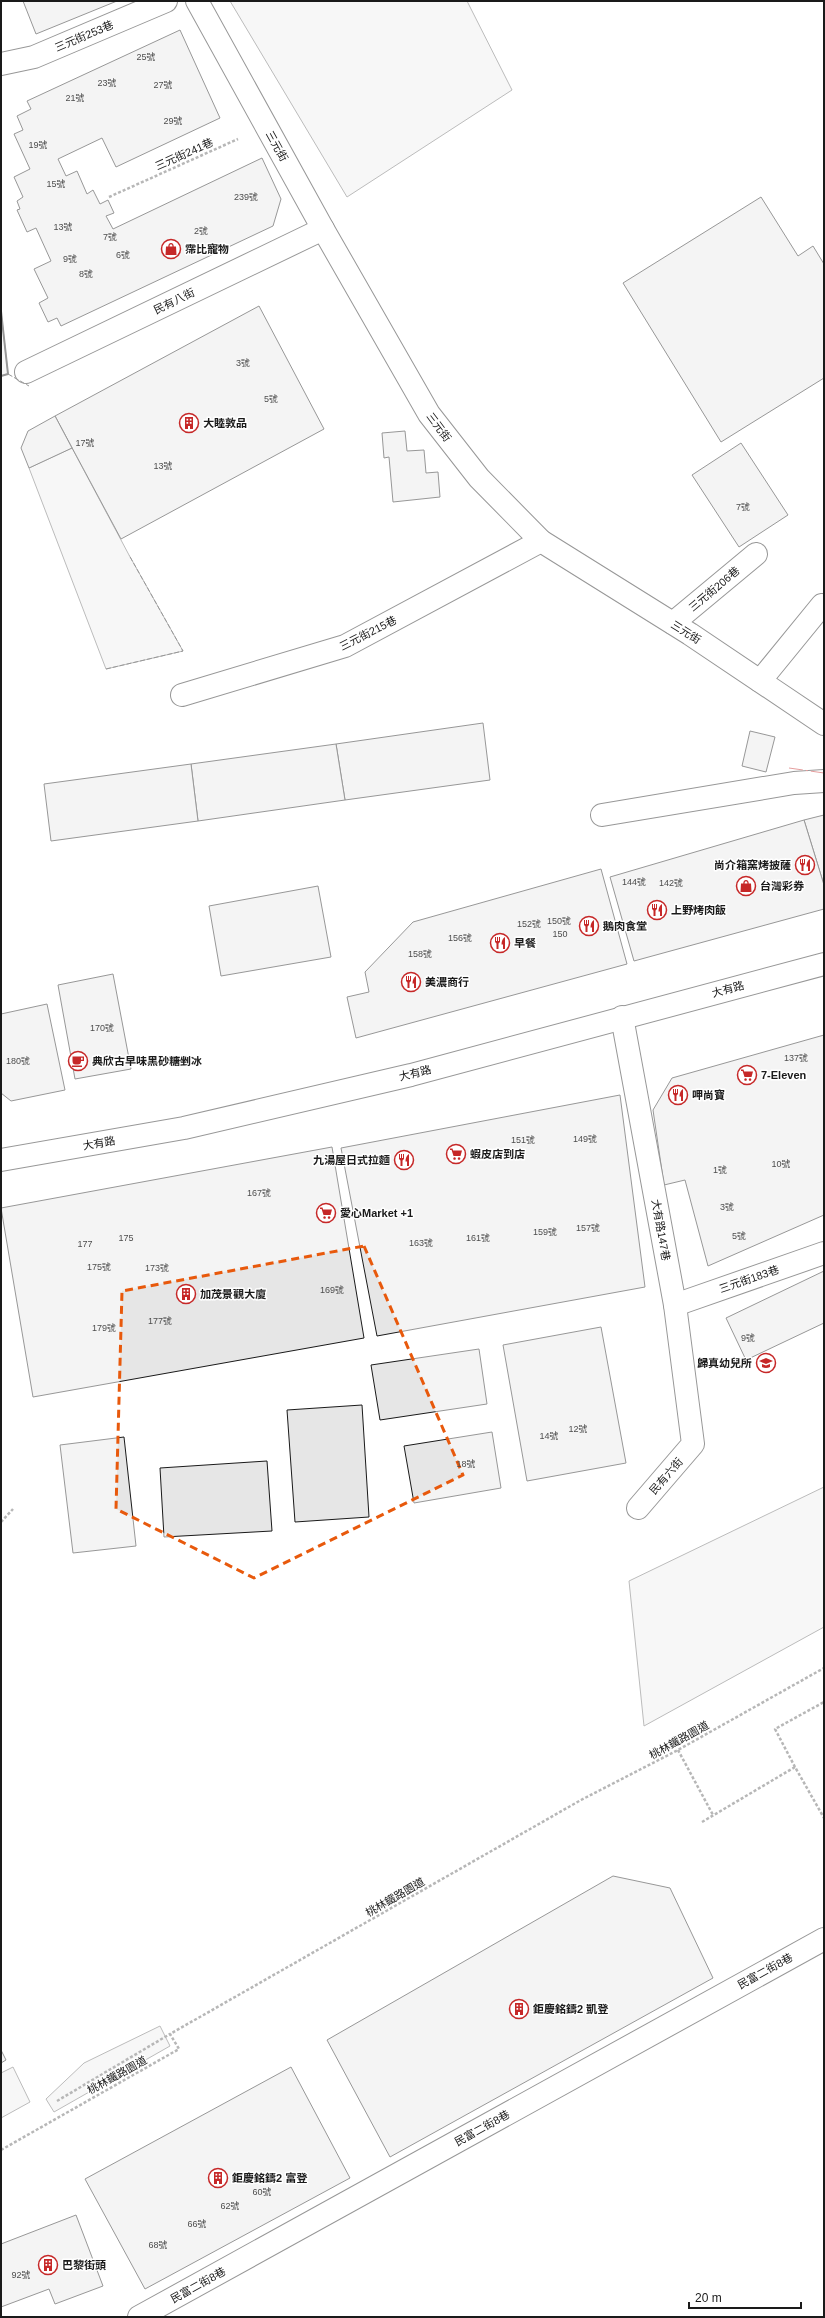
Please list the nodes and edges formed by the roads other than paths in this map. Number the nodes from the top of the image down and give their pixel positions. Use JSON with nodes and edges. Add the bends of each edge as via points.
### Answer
{"nodes":[{"id":1,"x":166,"y":1,"type":"edge"},
{"id":2,"x":197,"y":1,"type":"edge"},
{"id":3,"x":1,"y":64,"type":"edge"},
{"id":4,"x":323,"y":229,"type":"junction"},
{"id":5,"x":26,"y":372,"type":"dead end"},
{"id":6,"x":541,"y":541,"type":"junction"},
{"id":7,"x":756,"y":554,"type":"dead end"},
{"id":8,"x":822,"y":605,"type":"dead end"},
{"id":9,"x":673,"y":624,"type":"junction"},
{"id":10,"x":760,"y":681,"type":"junction"},
{"id":11,"x":182,"y":695,"type":"dead end"},
{"id":12,"x":824,"y":724,"type":"edge"},
{"id":13,"x":824,"y":782,"type":"edge"},
{"id":14,"x":602,"y":815,"type":"dead end"},
{"id":15,"x":824,"y":964,"type":"edge"},
{"id":16,"x":622,"y":1017,"type":"junction"},
{"id":17,"x":1,"y":1160,"type":"edge"},
{"id":18,"x":824,"y":1253,"type":"edge"},
{"id":19,"x":675,"y":1305,"type":"junction"},
{"id":20,"x":693,"y":1444,"type":"joint"},
{"id":21,"x":638,"y":1508,"type":"dead end"},
{"id":22,"x":824,"y":1939,"type":"edge"},
{"id":23,"x":139,"y":2317,"type":"edge"}],
"edges":[{"from":1,"to":3,"type":"street","name":"三元街253巷","via":[[34,57]]},
{"from":2,"to":4,"type":"street","name":"三元街"},
{"from":4,"to":5,"type":"street","name":"民有八街"},
{"from":4,"to":6,"type":"street","name":"三元街","via":[[429,414],[479,478]]},
{"from":6,"to":9,"type":"street","name":"三元街"},
{"from":6,"to":11,"type":"street","name":"三元街215巷","via":[[345,646]]},
{"from":7,"to":9,"type":"street","name":"三元街206巷"},
{"from":8,"to":10,"type":"street"},
{"from":9,"to":10,"type":"street","name":"三元街"},
{"from":10,"to":12,"type":"street","name":"三元街"},
{"from":13,"to":14,"type":"street","via":[[794,783]]},
{"from":15,"to":16,"type":"street","name":"大有路"},
{"from":16,"to":17,"type":"street","name":"大有路","via":[[411,1074],[184,1128]]},
{"from":16,"to":19,"type":"street","name":"大有路147巷"},
{"from":18,"to":19,"type":"street","name":"三元街183巷"},
{"from":19,"to":20,"type":"street","name":"大有路147巷"},
{"from":20,"to":21,"type":"street","name":"民有六街"},
{"from":22,"to":23,"type":"street","name":"民富二街8巷"}]}
